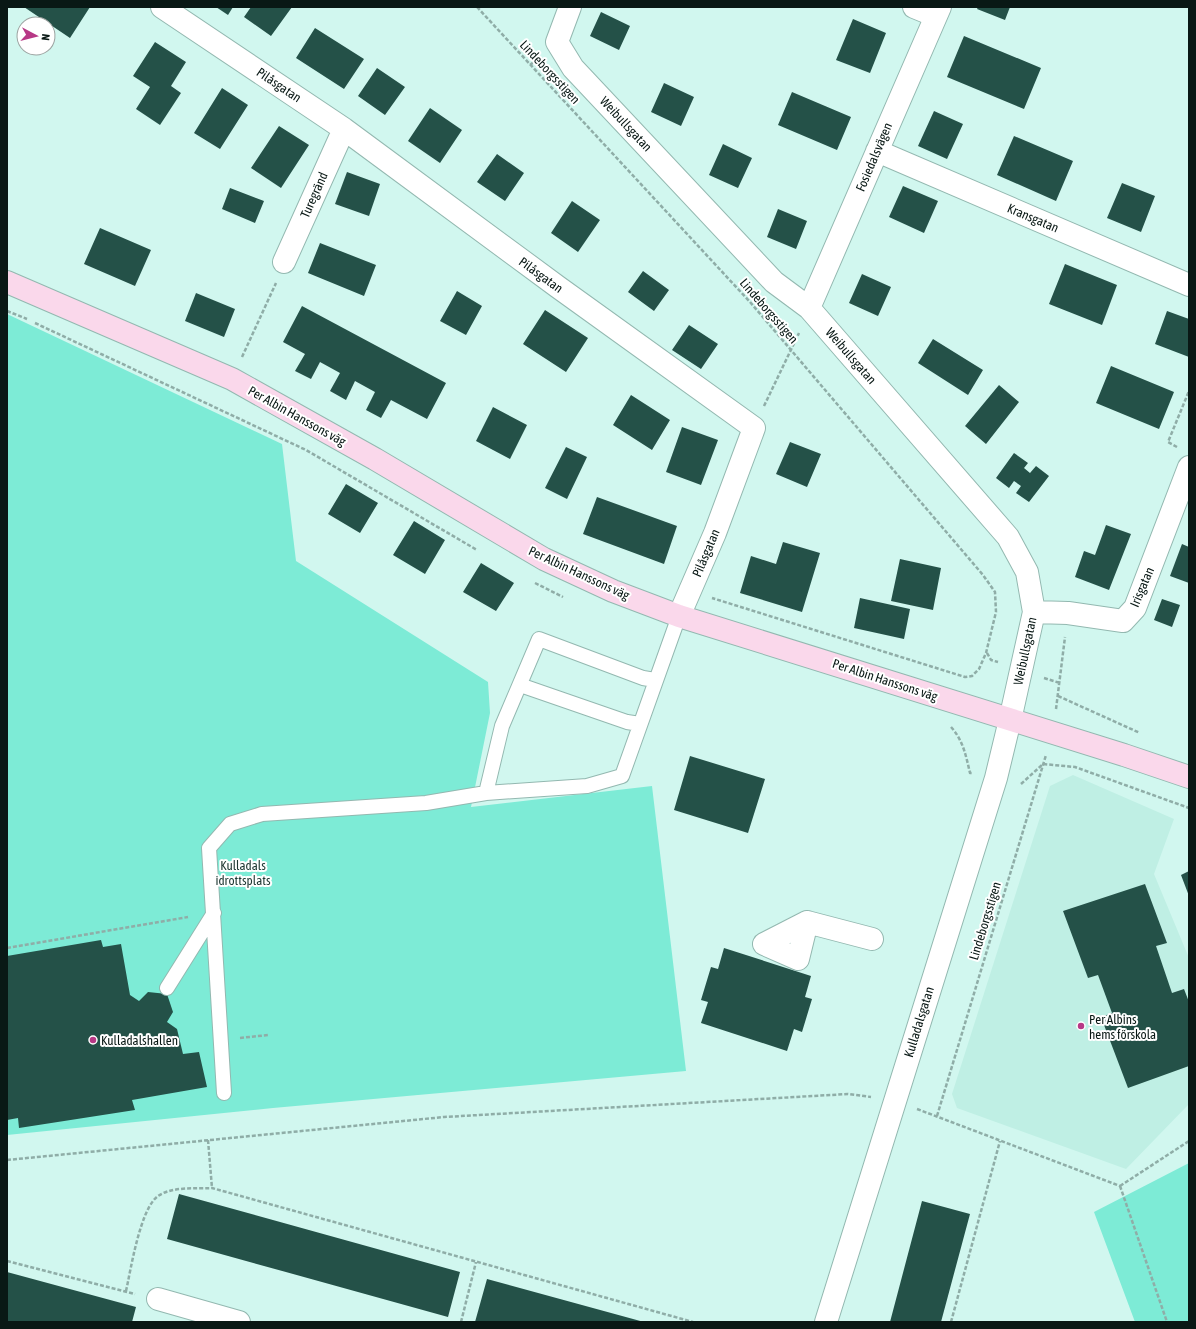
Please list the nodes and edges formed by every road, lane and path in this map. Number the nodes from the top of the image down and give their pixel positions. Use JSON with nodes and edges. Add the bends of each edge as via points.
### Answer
{"nodes":[{"id":1,"x":162,"y":7,"type":"edge"},
{"id":2,"x":477,"y":7,"type":"edge"},
{"id":3,"x":570,"y":7,"type":"edge"},
{"id":4,"x":914,"y":7,"type":"edge"},
{"id":5,"x":938,"y":12,"type":"edge"},
{"id":6,"x":344,"y":129,"type":"junction"},
{"id":7,"x":878,"y":151,"type":"junction"},
{"id":8,"x":284,"y":262,"type":"joint"},
{"id":9,"x":7,"y":282,"type":"edge"},
{"id":10,"x":1189,"y":285,"type":"edge"},
{"id":11,"x":809,"y":308,"type":"junction"},
{"id":12,"x":791,"y":352,"type":"junction"},
{"id":13,"x":232,"y":379,"type":"junction"},
{"id":14,"x":1189,"y":391,"type":"edge"},
{"id":15,"x":754,"y":428,"type":"junction"},
{"id":16,"x":1186,"y":458,"type":"edge"},
{"id":17,"x":689,"y":592,"type":"junction"},
{"id":18,"x":1034,"y":612,"type":"junction"},
{"id":19,"x":1068,"y":613,"type":"junction"},
{"id":20,"x":678,"y":616,"type":"junction"},
{"id":21,"x":655,"y":680,"type":"junction"},
{"id":22,"x":1060,"y":684,"type":"dead end"},
{"id":23,"x":520,"y":685,"type":"junction"},
{"id":24,"x":1058,"y":696,"type":"dead end"},
{"id":25,"x":1010,"y":720,"type":"junction"},
{"id":26,"x":640,"y":724,"type":"junction"},
{"id":27,"x":1053,"y":733,"type":"junction"},
{"id":28,"x":1145,"y":735,"type":"dead end"},
{"id":29,"x":1189,"y":777,"type":"edge"},
{"id":30,"x":486,"y":793,"type":"junction"},
{"id":31,"x":214,"y":913,"type":"junction"},
{"id":32,"x":807,"y":922,"type":"dead end"},
{"id":33,"x":872,"y":939,"type":"dead end"},
{"id":34,"x":7,"y":948,"type":"edge"},
{"id":35,"x":166,"y":988,"type":"dead end"},
{"id":36,"x":268,"y":1035,"type":"dead end"},
{"id":37,"x":248,"y":1037,"type":"dead end"},
{"id":38,"x":224,"y":1093,"type":"dead end"},
{"id":39,"x":895,"y":1101,"type":"junction"},
{"id":40,"x":937,"y":1116,"type":"junction"},
{"id":41,"x":208,"y":1140,"type":"junction"},
{"id":42,"x":1000,"y":1141,"type":"junction"},
{"id":43,"x":1189,"y":1141,"type":"edge"},
{"id":44,"x":7,"y":1160,"type":"edge"},
{"id":45,"x":1120,"y":1186,"type":"junction"},
{"id":46,"x":212,"y":1188,"type":"junction"},
{"id":47,"x":7,"y":1262,"type":"edge"},
{"id":48,"x":476,"y":1262,"type":"junction"},
{"id":49,"x":126,"y":1291,"type":"junction"},
{"id":50,"x":158,"y":1299,"type":"joint"},
{"id":51,"x":239,"y":1322,"type":"edge"},
{"id":52,"x":461,"y":1322,"type":"edge"},
{"id":53,"x":693,"y":1322,"type":"edge"},
{"id":54,"x":826,"y":1322,"type":"edge"},
{"id":55,"x":951,"y":1322,"type":"edge"},
{"id":56,"x":1167,"y":1322,"type":"edge"}],
"edges":[{"from":1,"to":6,"type":"street","name":"Pilåsgatan"},
{"from":2,"to":12,"type":"path","name":"Lindeborgsstigen","via":[[750,302]]},
{"from":3,"to":11,"type":"street","name":"Weibullsgatan","via":[[557,42],[574,68],[774,282]]},
{"from":4,"to":5,"type":"street"},
{"from":5,"to":7,"type":"street","name":"Fosiedalsvägen"},
{"from":6,"to":8,"type":"street","name":"Turegränd"},
{"from":6,"to":15,"type":"street","name":"Pilåsgatan"},
{"from":7,"to":10,"type":"street","name":"Kransgatan"},
{"from":7,"to":11,"type":"street","name":"Fosiedalsvägen"},
{"from":8,"to":13,"type":"path"},
{"from":9,"to":13,"type":"street","name":"Per Albin Hanssons väg"},
{"from":11,"to":12,"type":"path"},
{"from":11,"to":18,"type":"street","name":"Weibullsgatan","via":[[1008,537],[1027,572]]},
{"from":12,"to":15,"type":"path"},
{"from":12,"to":17,"type":"path","name":"Lindeborgsstigen","via":[[929,511],[995,592],[996,612],[986,653],[979,669],[972,676],[965,677]]},
{"from":13,"to":20,"type":"street","name":"Per Albin Hanssons väg","via":[[544,559],[613,591]]},
{"from":14,"to":16,"type":"path","via":[[1168,442]]},
{"from":15,"to":17,"type":"street","name":"Pilåsgatan","via":[[715,533]]},
{"from":16,"to":19,"type":"street","name":"Irisgatan","via":[[1135,608],[1123,621]]},
{"from":17,"to":20,"type":"street","name":"Pilåsgatan"},
{"from":18,"to":19,"type":"street","name":"Irisgatan"},
{"from":18,"to":25,"type":"street","name":"Weibullsgatan"},
{"from":19,"to":22,"type":"path"},
{"from":20,"to":21,"type":"lane"},
{"from":20,"to":25,"type":"street","name":"Per Albin Hanssons väg"},
{"from":21,"to":23,"type":"lane","via":[[643,678],[539,639]]},
{"from":21,"to":26,"type":"lane"},
{"from":23,"to":26,"type":"lane","via":[[627,722]]},
{"from":23,"to":30,"type":"lane","via":[[502,726]]},
{"from":24,"to":28,"type":"path"},
{"from":25,"to":27,"type":"street","name":"Per Albin Hanssons väg"},
{"from":25,"to":39,"type":"street","name":"Kulladalsgatan","via":[[996,778]]},
{"from":26,"to":30,"type":"lane","via":[[622,776],[587,786]]},
{"from":27,"to":29,"type":"street","name":"Per Albin Hanssons väg"},
{"from":27,"to":40,"type":"path","name":"Lindeborgsstigen"},
{"from":30,"to":31,"type":"lane","via":[[426,803],[262,814],[230,824],[209,848]]},
{"from":31,"to":34,"type":"path"},
{"from":31,"to":35,"type":"lane"},
{"from":31,"to":38,"type":"lane"},
{"from":32,"to":33,"type":"street"},
{"from":36,"to":37,"type":"path"},
{"from":39,"to":40,"type":"path"},
{"from":39,"to":41,"type":"path","via":[[848,1094],[460,1116]]},
{"from":39,"to":54,"type":"street","name":"Kulladalsgatan"},
{"from":40,"to":42,"type":"path"},
{"from":41,"to":44,"type":"path"},
{"from":41,"to":46,"type":"path"},
{"from":42,"to":45,"type":"path"},
{"from":42,"to":55,"type":"path"},
{"from":43,"to":45,"type":"path"},
{"from":45,"to":56,"type":"path"},
{"from":46,"to":48,"type":"path"},
{"from":46,"to":49,"type":"path","via":[[177,1189],[158,1196],[144,1216]]},
{"from":47,"to":49,"type":"path"},
{"from":48,"to":52,"type":"path"},
{"from":48,"to":53,"type":"path"},
{"from":49,"to":50,"type":"path"},
{"from":50,"to":51,"type":"street"}]}
